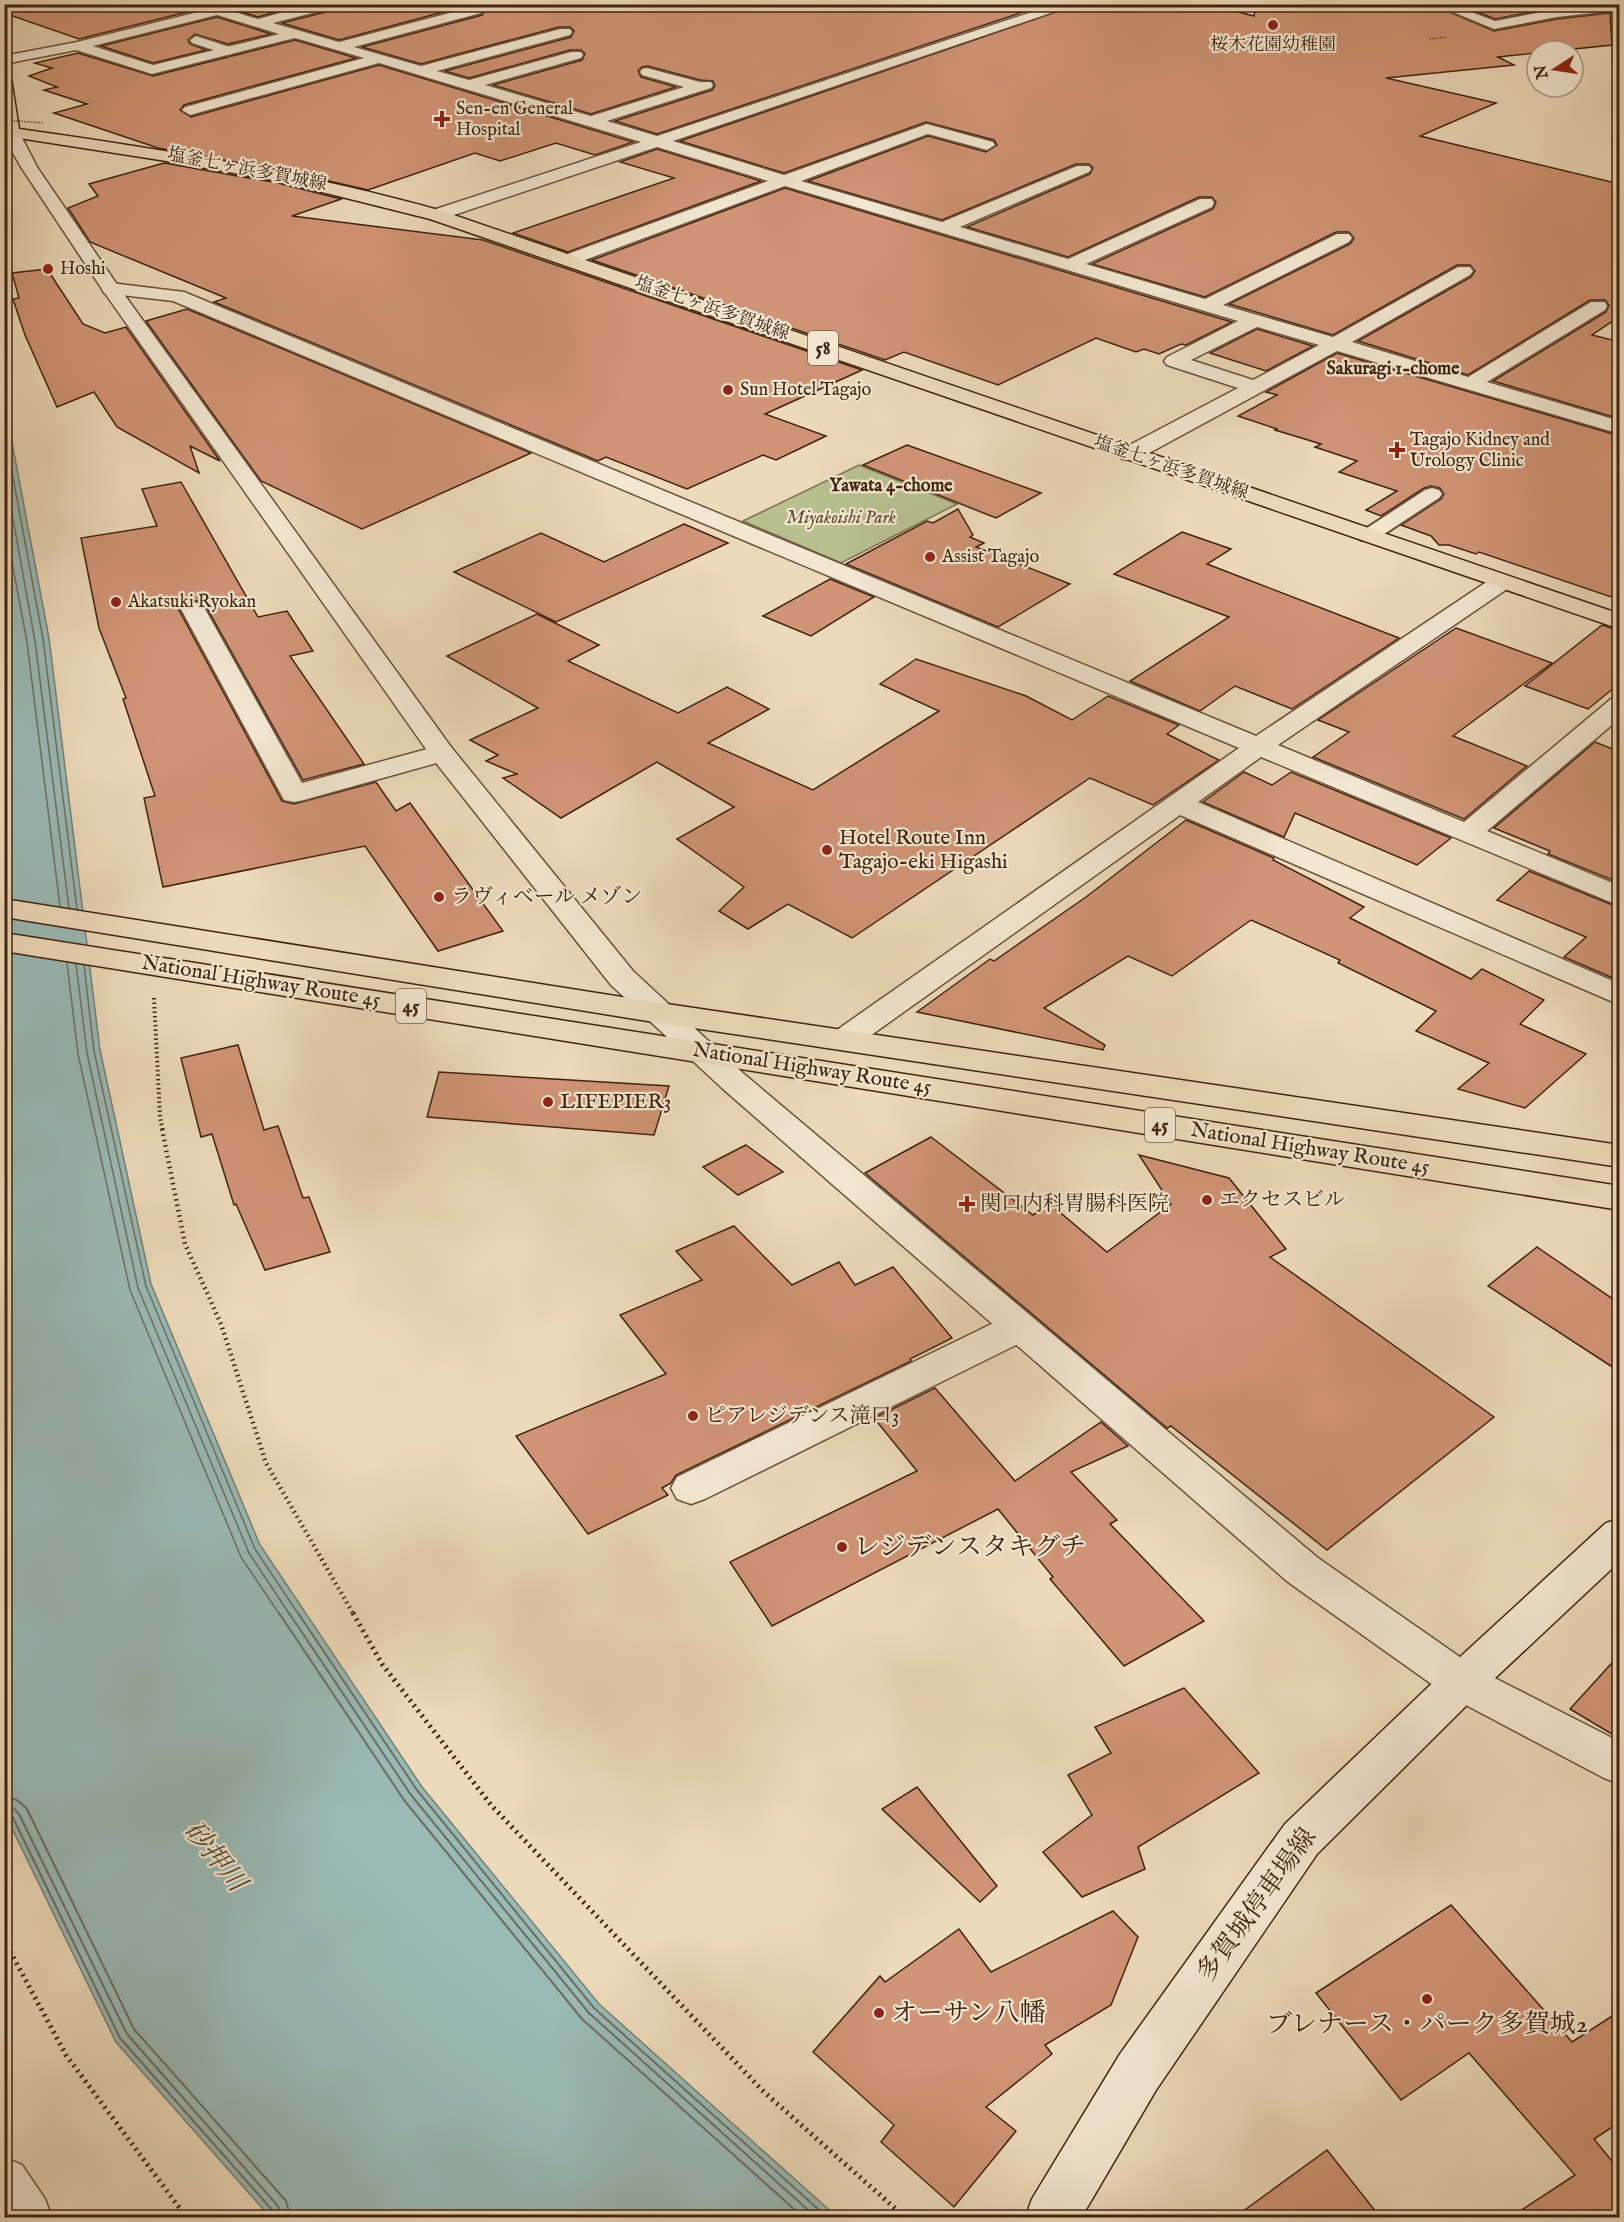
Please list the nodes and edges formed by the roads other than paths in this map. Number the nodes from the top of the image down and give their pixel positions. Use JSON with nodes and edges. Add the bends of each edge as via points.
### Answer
{"nodes":[{"id":1,"x":193,"y":4,"type":"edge"},
{"id":2,"x":244,"y":4,"type":"edge"},
{"id":3,"x":331,"y":4,"type":"edge"},
{"id":4,"x":1071,"y":4,"type":"edge"},
{"id":5,"x":1438,"y":4,"type":"edge"},
{"id":6,"x":1620,"y":6,"type":"edge"},
{"id":7,"x":476,"y":10,"type":"dead end"},
{"id":8,"x":217,"y":11,"type":"junction"},
{"id":9,"x":258,"y":23,"type":"junction"},
{"id":10,"x":565,"y":32,"type":"dead end"},
{"id":11,"x":294,"y":34,"type":"junction"},
{"id":12,"x":196,"y":40,"type":"dead end"},
{"id":13,"x":77,"y":46,"type":"junction"},
{"id":14,"x":337,"y":47,"type":"junction"},
{"id":15,"x":229,"y":51,"type":"junction"},
{"id":16,"x":576,"y":55,"type":"dead end"},
{"id":17,"x":4,"y":60,"type":"edge"},
{"id":18,"x":378,"y":60,"type":"junction"},
{"id":19,"x":420,"y":71,"type":"junction"},
{"id":20,"x":647,"y":72,"type":"dead end"},
{"id":21,"x":4,"y":78,"type":"edge"},
{"id":22,"x":468,"y":85,"type":"junction"},
{"id":23,"x":190,"y":110,"type":"dead end"},
{"id":24,"x":592,"y":121,"type":"junction"},
{"id":25,"x":7,"y":128,"type":"edge"},
{"id":26,"x":659,"y":142,"type":"junction"},
{"id":27,"x":987,"y":145,"type":"dead end"},
{"id":28,"x":1083,"y":169,"type":"dead end"},
{"id":29,"x":785,"y":181,"type":"junction"},
{"id":30,"x":1206,"y":203,"type":"dead end"},
{"id":31,"x":435,"y":215,"type":"junction"},
{"id":32,"x":943,"y":228,"type":"junction"},
{"id":33,"x":1343,"y":238,"type":"dead end"},
{"id":34,"x":568,"y":260,"type":"junction"},
{"id":35,"x":1070,"y":265,"type":"junction"},
{"id":36,"x":1464,"y":271,"type":"dead end"},
{"id":37,"x":111,"y":289,"type":"junction"},
{"id":38,"x":1208,"y":305,"type":"junction"},
{"id":39,"x":1598,"y":306,"type":"dead end"},
{"id":40,"x":1255,"y":320,"type":"junction"},
{"id":41,"x":1335,"y":344,"type":"junction"},
{"id":42,"x":1470,"y":384,"type":"junction"},
{"id":43,"x":1256,"y":387,"type":"junction"},
{"id":44,"x":1620,"y":428,"type":"edge"},
{"id":45,"x":1130,"y":454,"type":"junction"},
{"id":46,"x":1432,"y":494,"type":"dead end"},
{"id":47,"x":1368,"y":536,"type":"junction"},
{"id":48,"x":1502,"y":582,"type":"junction"},
{"id":49,"x":193,"y":609,"type":"dead end"},
{"id":50,"x":1620,"y":622,"type":"edge"},
{"id":51,"x":1620,"y":704,"type":"edge"},
{"id":52,"x":1258,"y":747,"type":"junction"},
{"id":53,"x":442,"y":753,"type":"junction"},
{"id":54,"x":1179,"y":804,"type":"junction"},
{"id":55,"x":1467,"y":834,"type":"junction"},
{"id":56,"x":1620,"y":897,"type":"edge"},
{"id":57,"x":4,"y":908,"type":"edge"},
{"id":58,"x":4,"y":942,"type":"edge"},
{"id":59,"x":1620,"y":996,"type":"edge"},
{"id":60,"x":660,"y":1013,"type":"junction"},
{"id":61,"x":844,"y":1039,"type":"junction"},
{"id":62,"x":700,"y":1051,"type":"junction"},
{"id":63,"x":1620,"y":1156,"type":"edge"},
{"id":64,"x":1620,"y":1198,"type":"edge"},
{"id":65,"x":1019,"y":1327,"type":"junction"},
{"id":66,"x":691,"y":1488,"type":"dead end"},
{"id":67,"x":1620,"y":1535,"type":"edge"},
{"id":68,"x":1462,"y":1682,"type":"junction"},
{"id":69,"x":1620,"y":1764,"type":"edge"},
{"id":70,"x":4,"y":2183,"type":"edge"},
{"id":71,"x":26,"y":2217,"type":"edge"},
{"id":72,"x":1051,"y":2217,"type":"edge"}],
"edges":[{"from":1,"to":8,"type":"street"},
{"from":2,"to":8,"type":"street"},
{"from":3,"to":9,"type":"street"},
{"from":4,"to":26,"type":"street"},
{"from":5,"to":6,"type":"lane","via":[[1494,25]]},
{"from":7,"to":14,"type":"street"},
{"from":8,"to":9,"type":"street"},
{"from":8,"to":13,"type":"street"},
{"from":9,"to":11,"type":"street"},
{"from":10,"to":19,"type":"street"},
{"from":11,"to":14,"type":"street"},
{"from":11,"to":15,"type":"street"},
{"from":12,"to":15,"type":"lane"},
{"from":13,"to":15,"type":"street","via":[[152,70]]},
{"from":13,"to":17,"type":"street"},
{"from":14,"to":18,"type":"street"},
{"from":16,"to":22,"type":"street"},
{"from":18,"to":19,"type":"street"},
{"from":18,"to":23,"type":"street"},
{"from":19,"to":22,"type":"street"},
{"from":20,"to":24,"type":"street","via":[[703,86]]},
{"from":21,"to":25,"type":"main road"},
{"from":22,"to":24,"type":"street"},
{"from":24,"to":26,"type":"street"},
{"from":25,"to":31,"type":"main road","name":"塩釜七ヶ浜多賀城線","number":"58","via":[[277,174],[356,191]]},
{"from":25,"to":37,"type":"street"},
{"from":26,"to":29,"type":"street"},
{"from":26,"to":31,"type":"street"},
{"from":27,"to":29,"type":"street","via":[[927,129]]},
{"from":28,"to":32,"type":"street"},
{"from":29,"to":32,"type":"street"},
{"from":29,"to":34,"type":"street"},
{"from":30,"to":35,"type":"street"},
{"from":31,"to":34,"type":"main road","name":"塩釜七ヶ浜多賀城線","number":"58"},
{"from":32,"to":35,"type":"street"},
{"from":33,"to":38,"type":"street"},
{"from":34,"to":45,"type":"main road","name":"塩釜七ヶ浜多賀城線","number":"58"},
{"from":35,"to":38,"type":"street"},
{"from":36,"to":41,"type":"street"},
{"from":37,"to":52,"type":"street","via":[[177,296]]},
{"from":37,"to":53,"type":"street"},
{"from":38,"to":40,"type":"street"},
{"from":39,"to":42,"type":"street"},
{"from":40,"to":41,"type":"street"},
{"from":40,"to":43,"type":"street","via":[[1174,361]]},
{"from":41,"to":42,"type":"street"},
{"from":41,"to":43,"type":"street"},
{"from":42,"to":44,"type":"street"},
{"from":43,"to":45,"type":"street"},
{"from":45,"to":47,"type":"main road","name":"塩釜七ヶ浜多賀城線","number":"58"},
{"from":46,"to":47,"type":"lane"},
{"from":47,"to":48,"type":"main road","name":"塩釜七ヶ浜多賀城線","number":"58"},
{"from":48,"to":50,"type":"main road","name":"塩釜七ヶ浜多賀城線","number":"58"},
{"from":48,"to":52,"type":"street"},
{"from":49,"to":53,"type":"street","via":[[294,794]]},
{"from":51,"to":55,"type":"street"},
{"from":52,"to":54,"type":"street"},
{"from":52,"to":55,"type":"street"},
{"from":53,"to":60,"type":"street","via":[[622,978]]},
{"from":54,"to":59,"type":"street"},
{"from":54,"to":61,"type":"street"},
{"from":55,"to":56,"type":"street"},
{"from":57,"to":60,"type":"main road","name":"National Highway Route 45","number":"45"},
{"from":58,"to":62,"type":"main road","name":"National Highway Route 45","number":"45"},
{"from":60,"to":61,"type":"main road","name":"National Highway Route 45","number":"45"},
{"from":60,"to":62,"type":"street"},
{"from":61,"to":63,"type":"main road","name":"National Highway Route 45","number":"45"},
{"from":62,"to":64,"type":"main road","name":"National Highway Route 45","number":"45"},
{"from":62,"to":65,"type":"street"},
{"from":65,"to":66,"type":"street"},
{"from":65,"to":68,"type":"street","via":[[1303,1570]]},
{"from":67,"to":68,"type":"street","name":"多賀城停車場線"},
{"from":68,"to":69,"type":"street"},
{"from":68,"to":72,"type":"street","name":"多賀城停車場線","via":[[1301,1839],[1138,2072]]},
{"from":70,"to":71,"type":"street"}]}
